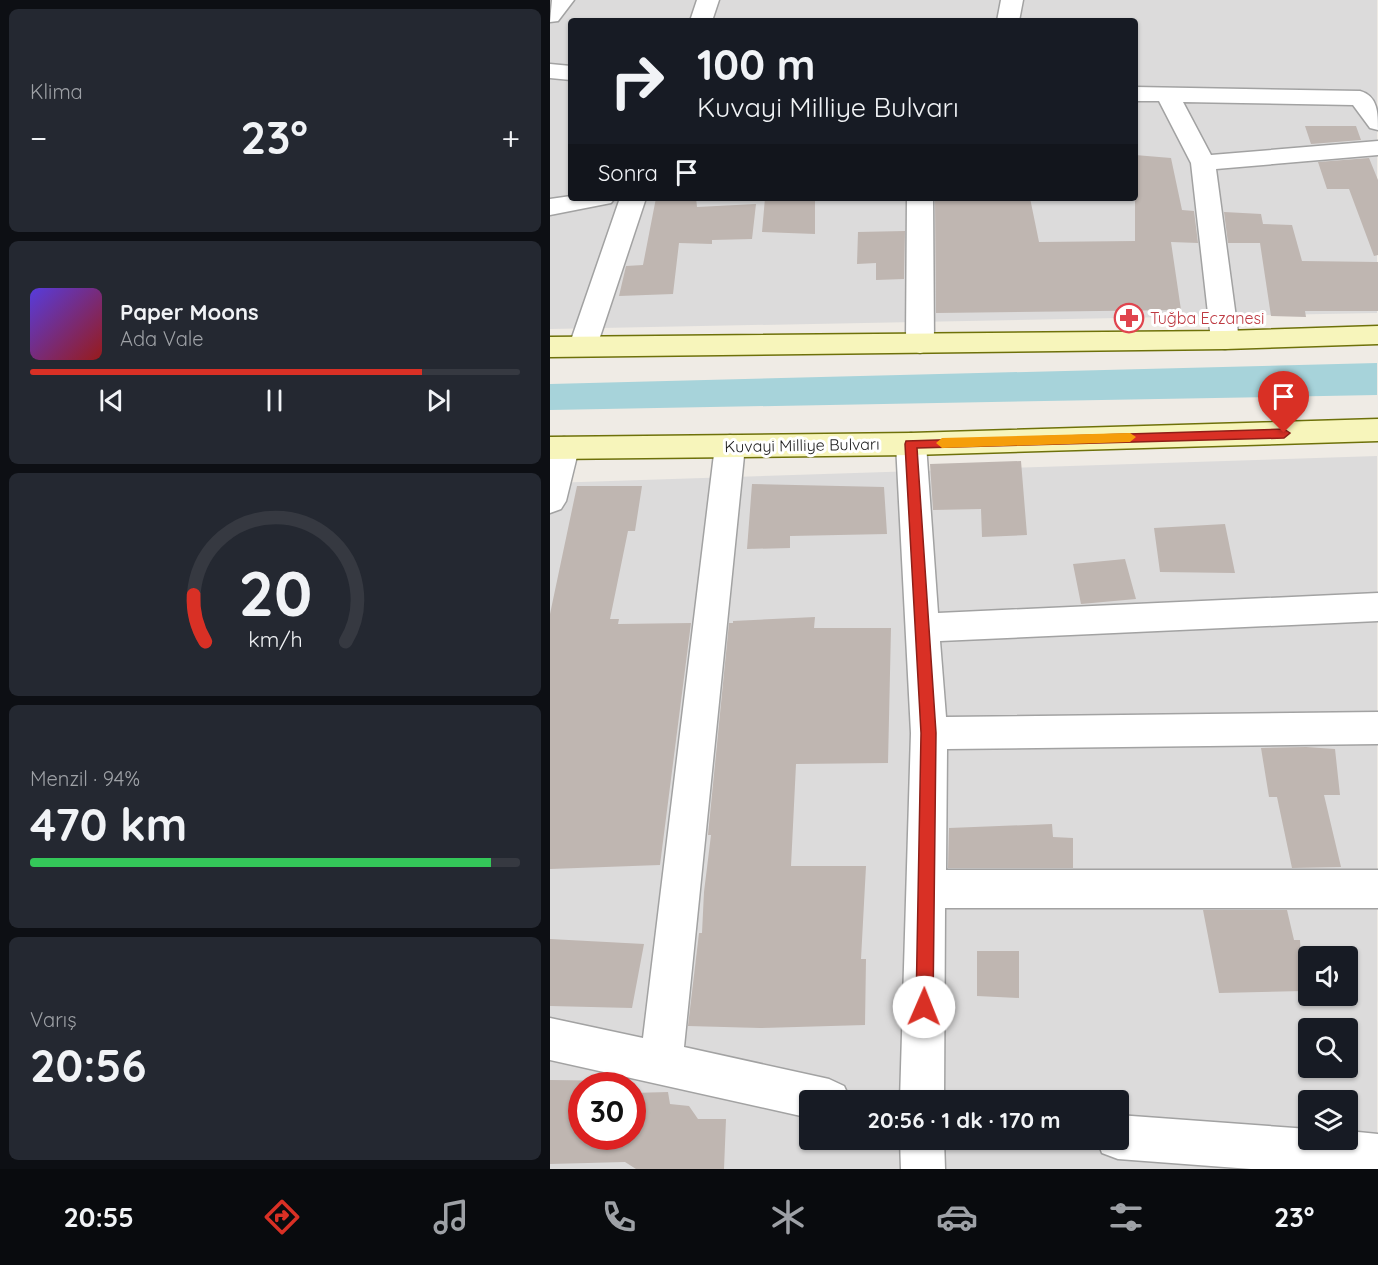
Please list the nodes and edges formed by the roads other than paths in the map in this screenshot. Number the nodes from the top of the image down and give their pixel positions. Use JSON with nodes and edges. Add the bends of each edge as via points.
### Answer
{"nodes":[{"id":1,"x":563,"y":0,"type":"edge"},
{"id":2,"x":708,"y":0,"type":"edge"},
{"id":3,"x":1012,"y":0,"type":"edge"},
{"id":4,"x":550,"y":16,"type":"edge"},
{"id":5,"x":702,"y":18,"type":"edge"},
{"id":6,"x":1009,"y":18,"type":"edge"},
{"id":7,"x":550,"y":71,"type":"edge"},
{"id":8,"x":568,"y":73,"type":"edge"},
{"id":9,"x":1138,"y":94,"type":"edge"},
{"id":10,"x":1168,"y":96,"type":"junction"},
{"id":11,"x":1378,"y":123,"type":"edge"},
{"id":12,"x":1378,"y":148,"type":"edge"},
{"id":13,"x":1203,"y":163,"type":"junction"},
{"id":14,"x":585,"y":201,"type":"edge"},
{"id":15,"x":632,"y":201,"type":"edge"},
{"id":16,"x":920,"y":201,"type":"edge"},
{"id":17,"x":550,"y":207,"type":"edge"},
{"id":18,"x":1378,"y":335,"type":"edge"},
{"id":19,"x":1225,"y":340,"type":"junction"},
{"id":20,"x":920,"y":343,"type":"junction"},
{"id":21,"x":583,"y":346,"type":"junction"},
{"id":22,"x":550,"y":347,"type":"edge"},
{"id":23,"x":1378,"y":430,"type":"edge"},
{"id":24,"x":911,"y":444,"type":"junction"},
{"id":25,"x":730,"y":446,"type":"junction"},
{"id":26,"x":557,"y":448,"type":"edge"},
{"id":27,"x":550,"y":501,"type":"edge"},
{"id":28,"x":1378,"y":608,"type":"edge"},
{"id":29,"x":922,"y":628,"type":"junction"},
{"id":30,"x":1378,"y":728,"type":"edge"},
{"id":31,"x":928,"y":733,"type":"junction"},
{"id":32,"x":927,"y":889,"type":"junction"},
{"id":33,"x":1378,"y":889,"type":"edge"},
{"id":34,"x":550,"y":1039,"type":"edge"},
{"id":35,"x":661,"y":1064,"type":"junction"},
{"id":36,"x":922,"y":1090,"type":"edge"},
{"id":37,"x":799,"y":1094,"type":"edge"},
{"id":38,"x":1129,"y":1138,"type":"edge"},
{"id":39,"x":922,"y":1150,"type":"edge"},
{"id":40,"x":1378,"y":1156,"type":"edge"},
{"id":41,"x":923,"y":1169,"type":"edge"}],
"edges":[{"from":1,"to":4,"type":"street"},
{"from":2,"to":5,"type":"street"},
{"from":3,"to":6,"type":"street"},
{"from":7,"to":8,"type":"street"},
{"from":9,"to":10,"type":"street"},
{"from":10,"to":11,"type":"street","via":[[1360,98]]},
{"from":10,"to":13,"type":"street"},
{"from":12,"to":13,"type":"street"},
{"from":13,"to":19,"type":"street"},
{"from":14,"to":17,"type":"street"},
{"from":15,"to":21,"type":"street"},
{"from":16,"to":20,"type":"street"},
{"from":18,"to":19,"type":"main road"},
{"from":19,"to":20,"type":"main road"},
{"from":20,"to":21,"type":"main road"},
{"from":21,"to":22,"type":"main road"},
{"from":23,"to":24,"type":"main road","name":"Kuvayi Milliye Bulvarı"},
{"from":24,"to":25,"type":"main road","name":"Kuvayi Milliye Bulvarı"},
{"from":24,"to":29,"type":"street"},
{"from":25,"to":26,"type":"main road","name":"Kuvayi Milliye Bulvarı"},
{"from":25,"to":35,"type":"street"},
{"from":26,"to":27,"type":"street"},
{"from":28,"to":29,"type":"street"},
{"from":29,"to":31,"type":"street"},
{"from":30,"to":31,"type":"street"},
{"from":31,"to":32,"type":"street"},
{"from":32,"to":33,"type":"street"},
{"from":32,"to":36,"type":"street"},
{"from":34,"to":35,"type":"street"},
{"from":35,"to":37,"type":"street"},
{"from":38,"to":40,"type":"street"},
{"from":39,"to":41,"type":"street"}]}
